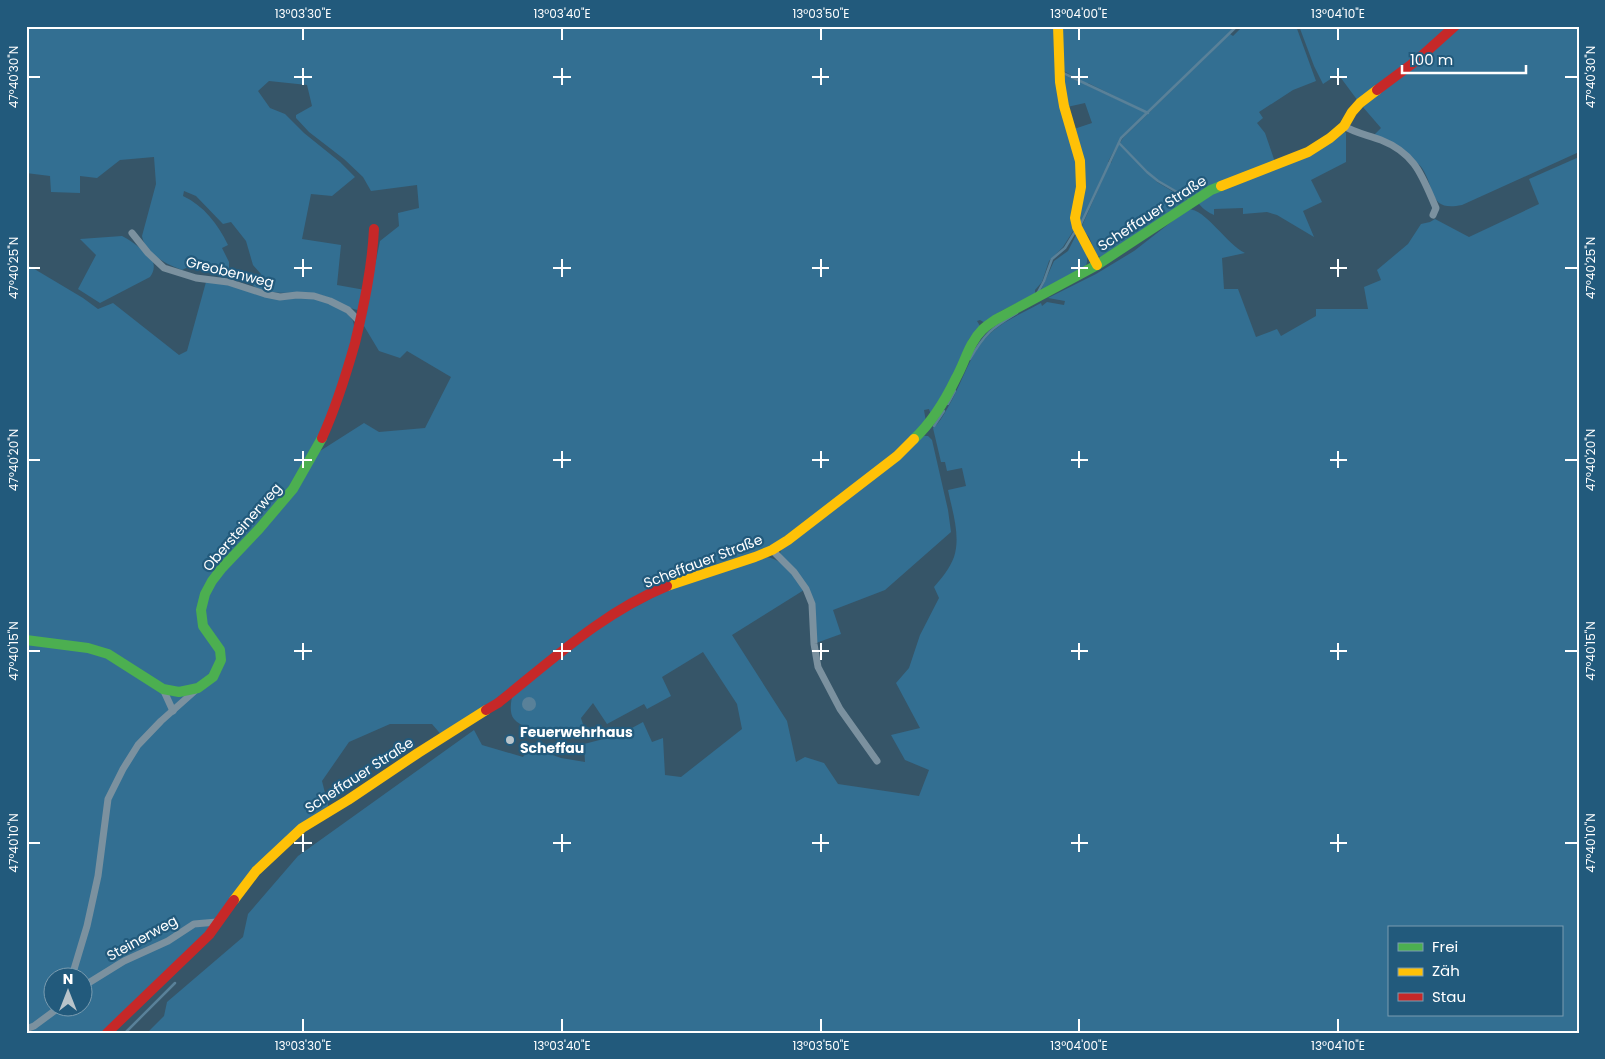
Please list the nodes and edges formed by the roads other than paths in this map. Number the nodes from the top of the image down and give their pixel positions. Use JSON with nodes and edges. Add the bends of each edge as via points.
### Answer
{"nodes":[{"id":1,"x":1058,"y":26,"type":"edge"},
{"id":2,"x":1455,"y":26,"type":"edge"},
{"id":3,"x":1344,"y":126,"type":"junction"},
{"id":4,"x":1433,"y":216,"type":"dead end"},
{"id":5,"x":374,"y":229,"type":"dead end"},
{"id":6,"x":132,"y":233,"type":"dead end"},
{"id":7,"x":1097,"y":265,"type":"junction"},
{"id":8,"x":360,"y":322,"type":"junction"},
{"id":9,"x":772,"y":550,"type":"junction"},
{"id":10,"x":26,"y":640,"type":"edge"},
{"id":11,"x":198,"y":688,"type":"junction"},
{"id":12,"x":163,"y":689,"type":"junction"},
{"id":13,"x":173,"y":711,"type":"junction"},
{"id":14,"x":877,"y":761,"type":"dead end"},
{"id":15,"x":217,"y":922,"type":"junction"},
{"id":16,"x":75,"y":966,"type":"edge"},
{"id":17,"x":92,"y":981,"type":"edge"},
{"id":18,"x":48,"y":1016,"type":"edge"},
{"id":19,"x":26,"y":1030,"type":"edge"},
{"id":20,"x":107,"y":1033,"type":"edge"}],
"edges":[{"from":1,"to":7,"type":"street","via":[[1060,82],[1080,162],[1081,187],[1075,218]]},
{"from":2,"to":3,"type":"street","name":"Scheffauer Straße","via":[[1416,61],[1360,103]]},
{"from":3,"to":4,"type":"street","via":[[1387,143],[1412,161],[1436,208]]},
{"from":3,"to":7,"type":"street","name":"Scheffauer Straße","via":[[1308,152],[1212,190]]},
{"from":5,"to":8,"type":"street","name":"Obersteinerweg","via":[[373,254]]},
{"from":6,"to":8,"type":"street","name":"Greobenweg","via":[[164,268],[265,294],[314,296],[330,300],[348,310]]},
{"from":7,"to":9,"type":"street","name":"Scheffauer Straße","via":[[982,330],[926,428],[897,456]]},
{"from":8,"to":11,"type":"street","name":"Obersteinerweg","via":[[344,384],[316,449],[293,489],[222,568],[205,594],[201,610],[204,626],[220,650],[221,660],[213,677]]},
{"from":9,"to":14,"type":"street","via":[[806,589],[812,604],[818,667],[840,709]]},
{"from":9,"to":15,"type":"street","name":"Scheffauer Straße","via":[[665,587],[608,618],[498,703],[302,828],[256,872]]},
{"from":10,"to":12,"type":"street","via":[[88,648],[108,654]]},
{"from":11,"to":12,"type":"street","via":[[179,692]]},
{"from":11,"to":13,"type":"street"},
{"from":12,"to":13,"type":"street"},
{"from":13,"to":16,"type":"street","via":[[138,745],[108,799],[98,876]]},
{"from":15,"to":17,"type":"street","name":"Steinerweg","via":[[194,924]]},
{"from":15,"to":20,"type":"street","name":"Scheffauer Straße","via":[[209,936],[182,964]]},
{"from":18,"to":19,"type":"street"}]}
